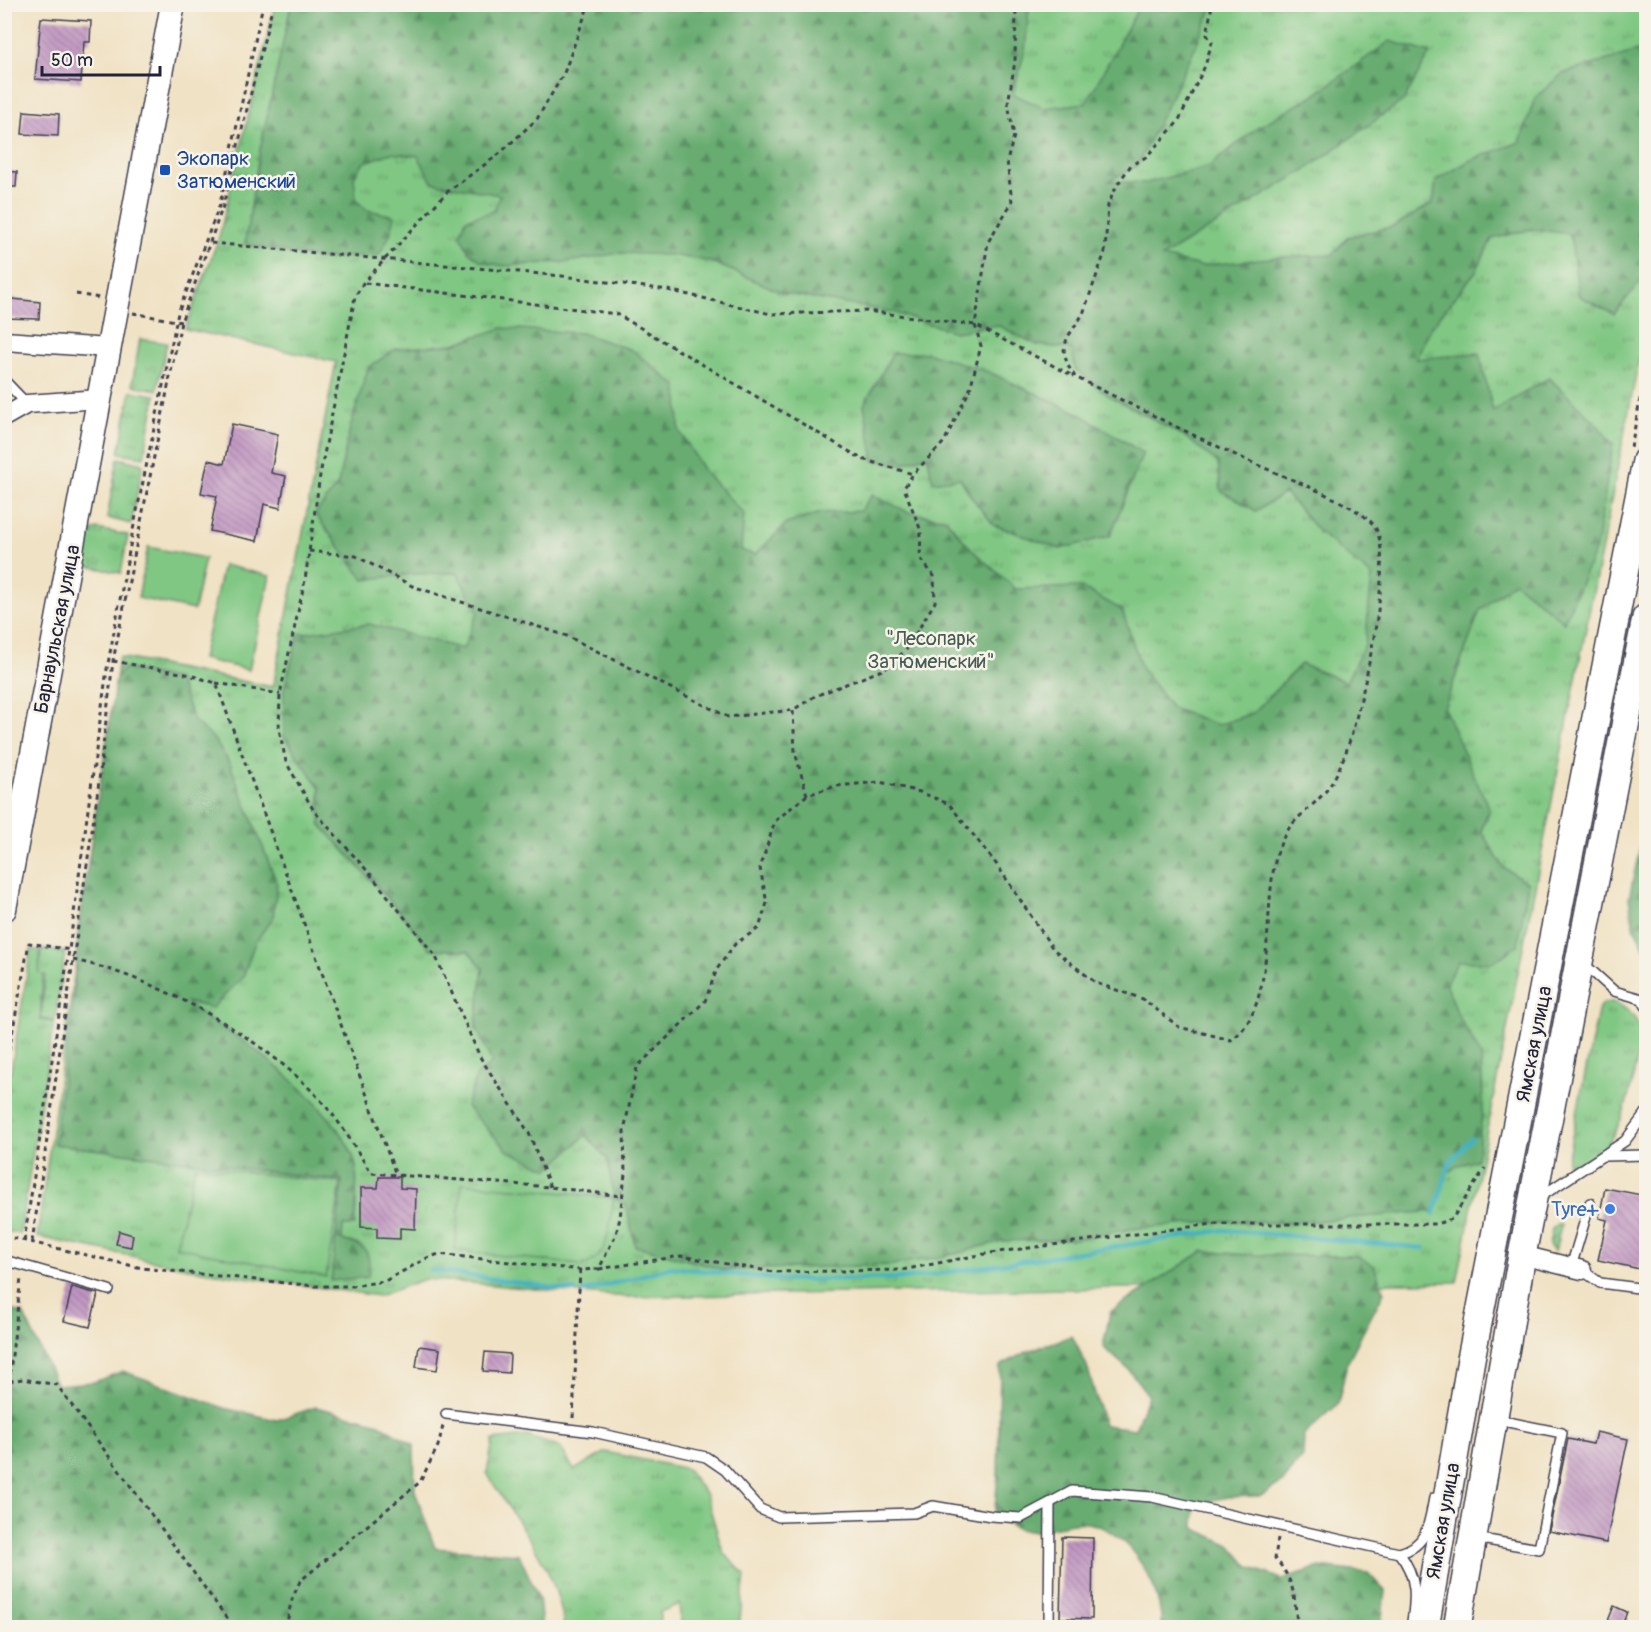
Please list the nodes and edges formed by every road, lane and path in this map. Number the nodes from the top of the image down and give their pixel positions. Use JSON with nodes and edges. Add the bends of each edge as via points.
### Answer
{"nodes":[{"id":1,"x":173,"y":4,"type":"edge"},
{"id":2,"x":263,"y":4,"type":"edge"},
{"id":3,"x":273,"y":4,"type":"edge"},
{"id":4,"x":589,"y":4,"type":"edge"},
{"id":5,"x":1016,"y":4,"type":"edge"},
{"id":6,"x":1212,"y":4,"type":"edge"},
{"id":7,"x":211,"y":243,"type":"junction"},
{"id":8,"x":385,"y":260,"type":"junction"},
{"id":9,"x":363,"y":283,"type":"junction"},
{"id":10,"x":975,"y":325,"type":"junction"},
{"id":11,"x":4,"y":341,"type":"edge"},
{"id":12,"x":110,"y":348,"type":"junction"},
{"id":13,"x":1075,"y":377,"type":"junction"},
{"id":14,"x":4,"y":380,"type":"edge"},
{"id":15,"x":100,"y":399,"type":"junction"},
{"id":16,"x":27,"y":404,"type":"junction"},
{"id":17,"x":4,"y":417,"type":"edge"},
{"id":18,"x":1647,"y":461,"type":"edge"},
{"id":19,"x":913,"y":474,"type":"junction"},
{"id":20,"x":309,"y":551,"type":"junction"},
{"id":21,"x":1647,"y":618,"type":"edge"},
{"id":22,"x":113,"y":661,"type":"junction"},
{"id":23,"x":216,"y":683,"type":"junction"},
{"id":24,"x":280,"y":694,"type":"junction"},
{"id":25,"x":793,"y":710,"type":"junction"},
{"id":26,"x":807,"y":795,"type":"junction"},
{"id":27,"x":4,"y":909,"type":"edge"},
{"id":28,"x":69,"y":950,"type":"junction"},
{"id":29,"x":74,"y":950,"type":"junction"},
{"id":30,"x":72,"y":960,"type":"junction"},
{"id":31,"x":1580,"y":960,"type":"junction"},
{"id":32,"x":1645,"y":1002,"type":"edge"},
{"id":33,"x":4,"y":1077,"type":"edge"},
{"id":34,"x":1647,"y":1113,"type":"edge"},
{"id":35,"x":1647,"y":1155,"type":"edge"},
{"id":36,"x":1605,"y":1156,"type":"junction"},
{"id":37,"x":1491,"y":1159,"type":"dead end"},
{"id":38,"x":396,"y":1175,"type":"junction"},
{"id":39,"x":550,"y":1187,"type":"junction"},
{"id":40,"x":621,"y":1196,"type":"junction"},
{"id":41,"x":1533,"y":1201,"type":"junction"},
{"id":42,"x":1590,"y":1203,"type":"dead end"},
{"id":43,"x":4,"y":1236,"type":"edge"},
{"id":44,"x":24,"y":1241,"type":"junction"},
{"id":45,"x":32,"y":1242,"type":"junction"},
{"id":46,"x":1522,"y":1255,"type":"junction"},
{"id":47,"x":4,"y":1260,"type":"edge"},
{"id":48,"x":23,"y":1266,"type":"junction"},
{"id":49,"x":1577,"y":1268,"type":"junction"},
{"id":50,"x":598,"y":1269,"type":"junction"},
{"id":51,"x":580,"y":1270,"type":"junction"},
{"id":52,"x":1647,"y":1289,"type":"edge"},
{"id":53,"x":110,"y":1290,"type":"dead end"},
{"id":54,"x":1471,"y":1359,"type":"junction"},
{"id":55,"x":9,"y":1381,"type":"junction"},
{"id":56,"x":4,"y":1391,"type":"edge"},
{"id":57,"x":1495,"y":1413,"type":"junction"},
{"id":58,"x":446,"y":1414,"type":"joint"},
{"id":59,"x":1449,"y":1423,"type":"dead end"},
{"id":60,"x":572,"y":1429,"type":"junction"},
{"id":61,"x":1435,"y":1491,"type":"dead end"},
{"id":62,"x":1050,"y":1504,"type":"junction"},
{"id":63,"x":1280,"y":1527,"type":"junction"},
{"id":64,"x":1472,"y":1543,"type":"junction"},
{"id":65,"x":1400,"y":1553,"type":"junction"},
{"id":66,"x":234,"y":1628,"type":"edge"},
{"id":67,"x":286,"y":1628,"type":"edge"},
{"id":68,"x":1049,"y":1628,"type":"edge"},
{"id":69,"x":1297,"y":1628,"type":"edge"},
{"id":70,"x":1412,"y":1628,"type":"edge"},
{"id":71,"x":1425,"y":1628,"type":"edge"},
{"id":72,"x":1457,"y":1628,"type":"edge"}],
"edges":[{"from":1,"to":12,"type":"street","name":"Барнаульская улица"},
{"from":2,"to":28,"type":"path","via":[[220,204],[178,313],[133,530],[106,669]]},
{"from":3,"to":7,"type":"path"},
{"from":4,"to":8,"type":"path","via":[[564,73],[537,119],[498,155],[447,192]]},
{"from":5,"to":10,"type":"path","via":[[1015,61],[1008,104],[1014,136],[1007,161],[1012,202],[988,243]]},
{"from":6,"to":13,"type":"path","via":[[1207,34],[1212,42],[1191,98],[1178,122],[1146,157],[1131,165],[1108,205],[1105,252],[1083,314],[1064,350],[1066,364]]},
{"from":7,"to":8,"type":"path"},
{"from":7,"to":22,"type":"path","via":[[182,322]]},
{"from":8,"to":9,"type":"path"},
{"from":8,"to":10,"type":"path","via":[[668,290],[771,314],[867,311]]},
{"from":9,"to":19,"type":"path","via":[[617,314],[862,459]]},
{"from":9,"to":20,"type":"path","via":[[355,297]]},
{"from":10,"to":13,"type":"path"},
{"from":10,"to":19,"type":"path","via":[[981,346],[970,389],[944,442]]},
{"from":11,"to":12,"type":"street"},
{"from":12,"to":15,"type":"street","name":"Барнаульская улица"},
{"from":13,"to":26,"type":"path","via":[[1353,508],[1374,525],[1382,546],[1381,590],[1361,696],[1346,750],[1326,792],[1285,831],[1275,859],[1262,984],[1244,1031],[1231,1040],[1179,1027],[1143,999],[1096,983],[1053,948],[997,864],[949,804],[880,782],[837,786]]},
{"from":14,"to":16,"type":"lane"},
{"from":15,"to":16,"type":"street"},
{"from":15,"to":27,"type":"street","name":"Барнаульская улица"},
{"from":16,"to":17,"type":"street"},
{"from":18,"to":54,"type":"main road","name":"Ямская улица"},
{"from":19,"to":25,"type":"path","via":[[904,488],[921,531],[920,558],[934,576],[935,602],[906,650],[885,669],[815,696]]},
{"from":20,"to":24,"type":"path"},
{"from":20,"to":25,"type":"path","via":[[356,556],[412,586],[567,636],[728,717]]},
{"from":21,"to":31,"type":"main road","name":"Ямская улица"},
{"from":22,"to":23,"type":"path"},
{"from":22,"to":29,"type":"path"},
{"from":23,"to":24,"type":"path"},
{"from":23,"to":38,"type":"path"},
{"from":24,"to":39,"type":"path","via":[[279,729],[286,762],[314,812],[371,875],[435,957],[480,1057],[529,1132]]},
{"from":25,"to":26,"type":"path","via":[[795,752]]},
{"from":26,"to":40,"type":"path","via":[[775,821],[760,868],[767,903],[759,928],[735,944],[717,969],[705,1001],[637,1067],[624,1131]]},
{"from":28,"to":29,"type":"path"},
{"from":28,"to":33,"type":"path","via":[[29,943]]},
{"from":28,"to":44,"type":"path"},
{"from":29,"to":30,"type":"path"},
{"from":30,"to":38,"type":"path","via":[[158,988],[239,1030],[333,1114],[371,1173]]},
{"from":30,"to":45,"type":"path"},
{"from":31,"to":32,"type":"lane","via":[[1614,990]]},
{"from":31,"to":41,"type":"main road","name":"Ямская улица"},
{"from":34,"to":36,"type":"lane","via":[[1625,1141]]},
{"from":35,"to":36,"type":"lane"},
{"from":36,"to":41,"type":"lane"},
{"from":37,"to":50,"type":"path","via":[[1452,1219],[1436,1224],[1214,1224],[990,1253],[902,1270],[773,1272],[681,1256]]},
{"from":38,"to":39,"type":"path"},
{"from":39,"to":40,"type":"path"},
{"from":40,"to":50,"type":"path","via":[[616,1234]]},
{"from":41,"to":46,"type":"main road","name":"Ямская улица"},
{"from":42,"to":49,"type":"lane"},
{"from":43,"to":44,"type":"path"},
{"from":44,"to":45,"type":"path"},
{"from":45,"to":51,"type":"path","via":[[142,1268],[315,1286],[385,1281],[440,1254]]},
{"from":46,"to":49,"type":"street"},
{"from":46,"to":57,"type":"main road","name":"Ямская улица"},
{"from":47,"to":48,"type":"lane"},
{"from":48,"to":53,"type":"lane"},
{"from":48,"to":55,"type":"path"},
{"from":49,"to":52,"type":"lane","via":[[1600,1283]]},
{"from":50,"to":51,"type":"path"},
{"from":51,"to":60,"type":"path"},
{"from":54,"to":59,"type":"lane"},
{"from":54,"to":71,"type":"main road","name":"Ямская улица"},
{"from":55,"to":56,"type":"path"},
{"from":55,"to":66,"type":"path","via":[[57,1385]]},
{"from":57,"to":64,"type":"main road","name":"Ямская улица"},
{"from":57,"to":64,"type":"lane","via":[[1508,1422],[1562,1433],[1539,1549],[1487,1540]]},
{"from":58,"to":60,"type":"lane"},
{"from":58,"to":67,"type":"path","via":[[438,1446],[420,1482],[300,1581]]},
{"from":60,"to":62,"type":"lane","via":[[706,1457],[725,1470],[760,1509],[779,1517],[914,1513],[933,1506],[1021,1518]]},
{"from":61,"to":65,"type":"lane","via":[[1422,1540],[1413,1550]]},
{"from":62,"to":63,"type":"lane","via":[[1072,1491],[1152,1497]]},
{"from":62,"to":68,"type":"lane"},
{"from":63,"to":65,"type":"lane"},
{"from":63,"to":69,"type":"path","via":[[1275,1558],[1290,1578],[1296,1597]]},
{"from":64,"to":72,"type":"main road","name":"Ямская улица"},
{"from":65,"to":70,"type":"lane","via":[[1411,1568]]}]}
